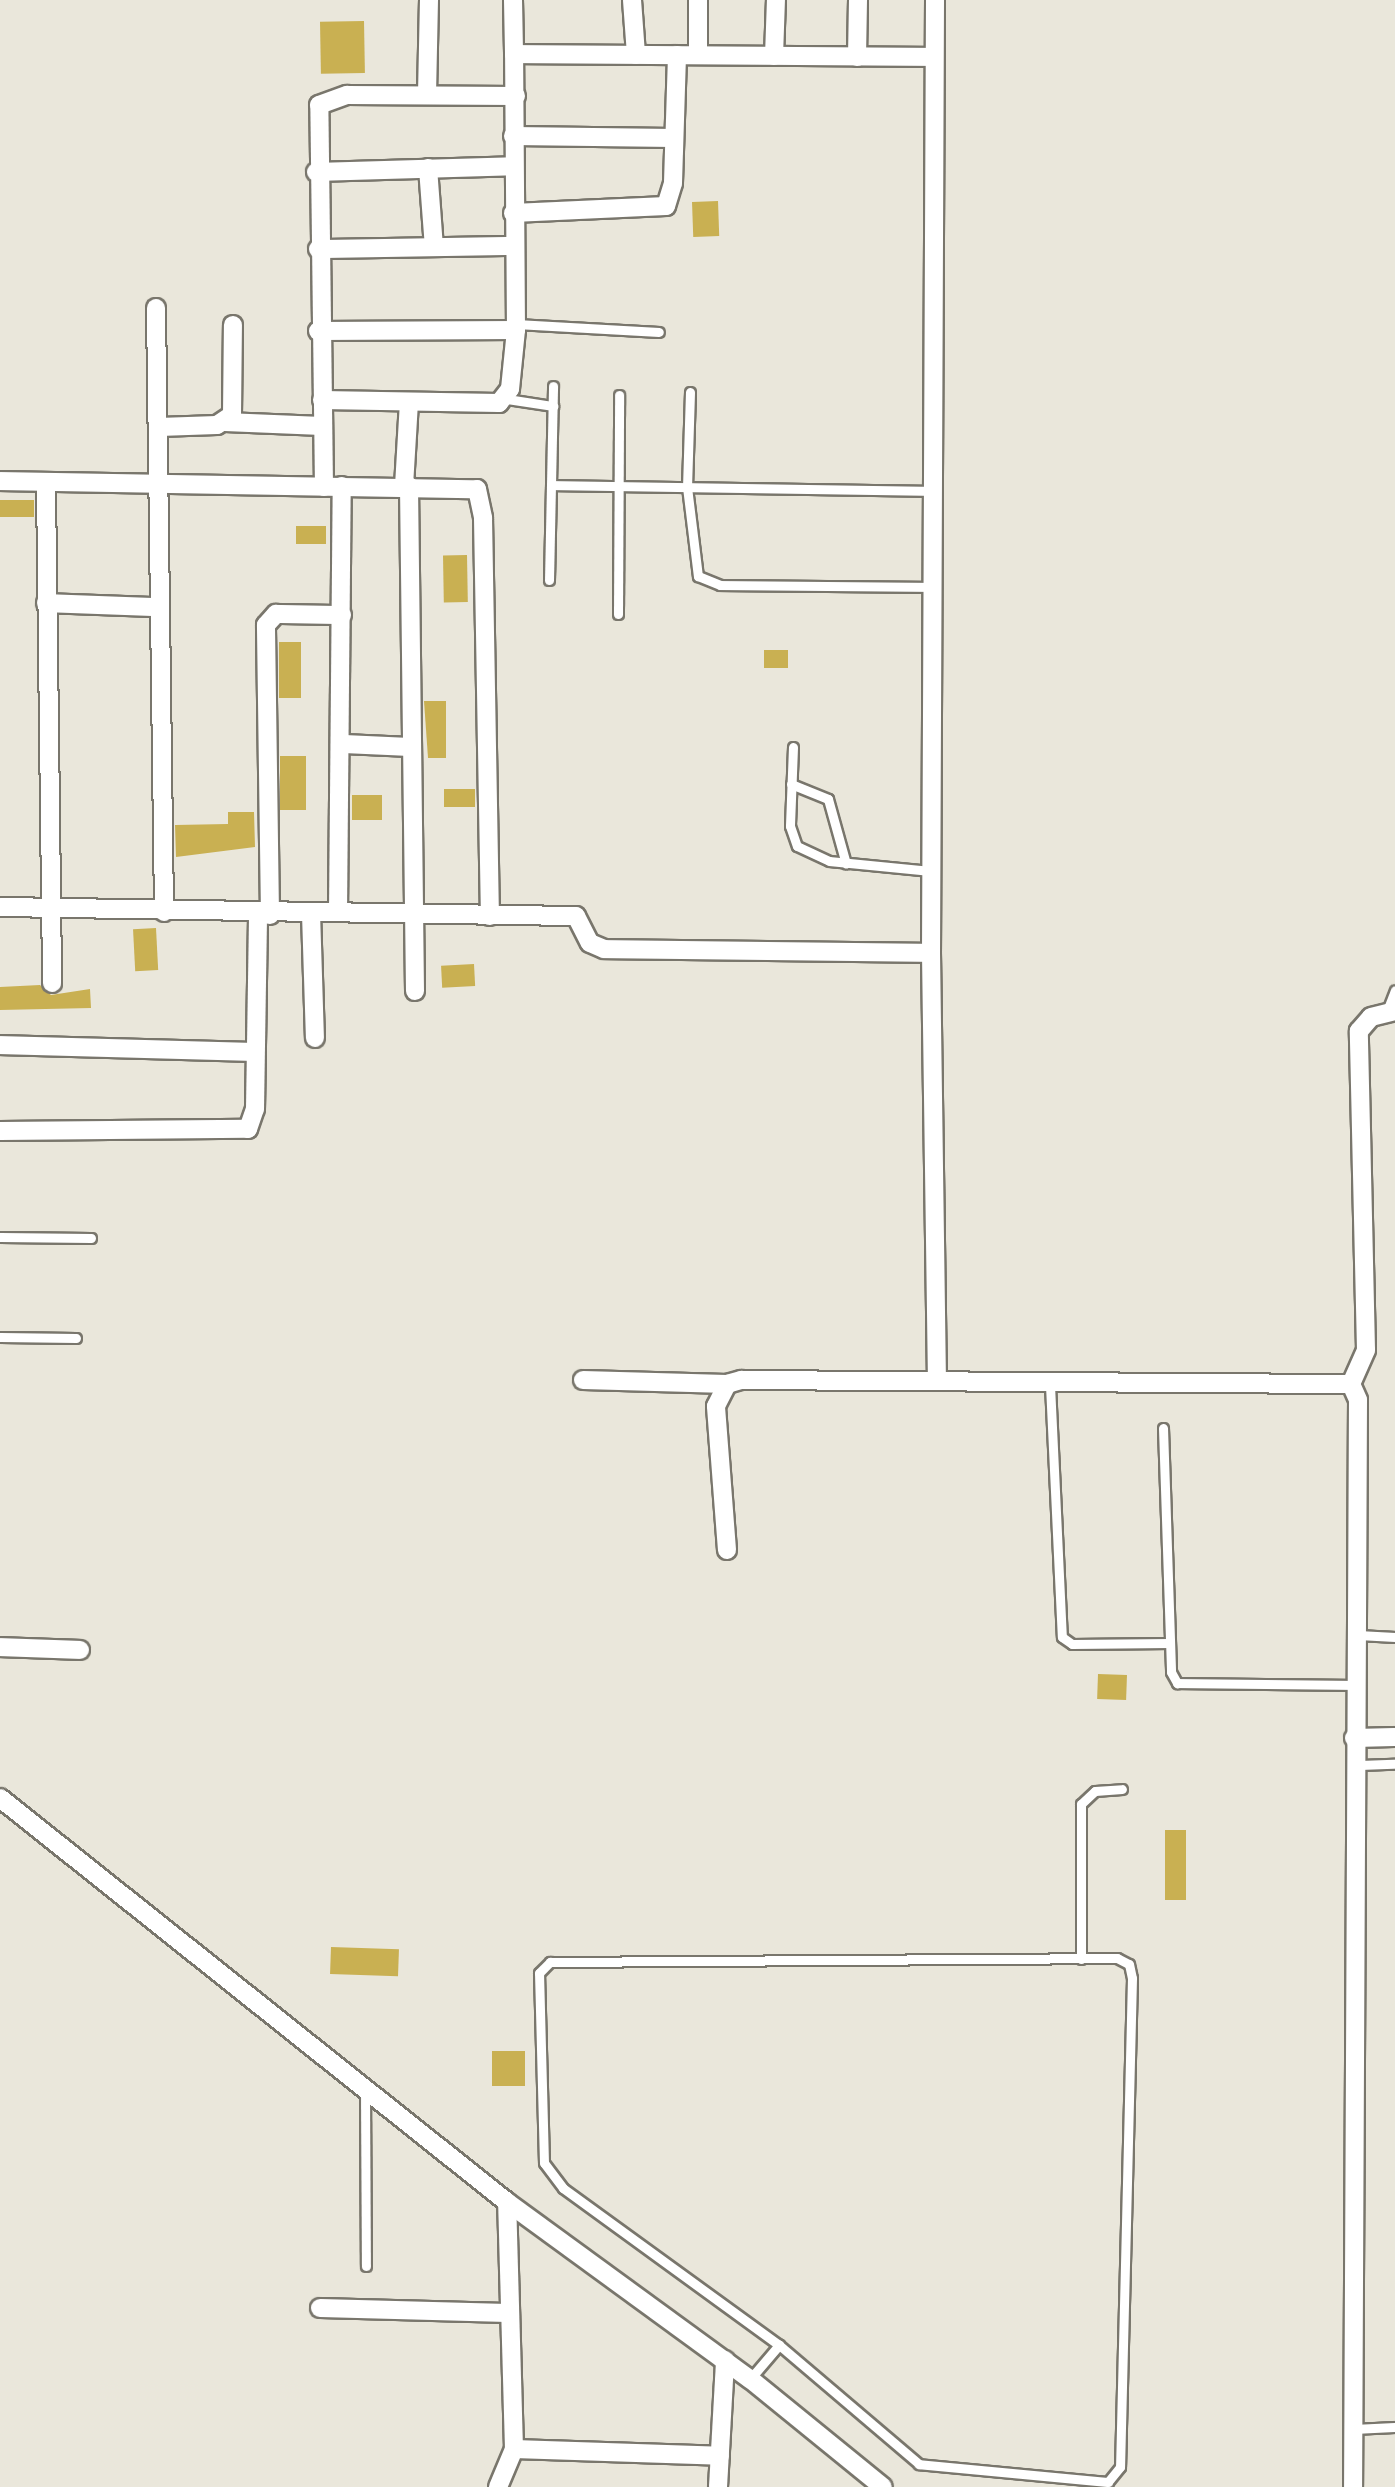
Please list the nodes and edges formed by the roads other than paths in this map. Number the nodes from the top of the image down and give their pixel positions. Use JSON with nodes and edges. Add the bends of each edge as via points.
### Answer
{"nodes":[{"id":1,"x":429,"y":0,"type":"edge"},
{"id":2,"x":513,"y":0,"type":"edge"},
{"id":3,"x":632,"y":0,"type":"edge"},
{"id":4,"x":698,"y":0,"type":"edge"},
{"id":5,"x":776,"y":0,"type":"edge"},
{"id":6,"x":858,"y":0,"type":"edge"},
{"id":7,"x":936,"y":0,"type":"edge"},
{"id":8,"x":514,"y":54,"type":"junction"},
{"id":9,"x":636,"y":55,"type":"junction"},
{"id":10,"x":677,"y":55,"type":"junction"},
{"id":11,"x":698,"y":55,"type":"junction"},
{"id":12,"x":774,"y":56,"type":"junction"},
{"id":13,"x":857,"y":57,"type":"junction"},
{"id":14,"x":934,"y":57,"type":"junction"},
{"id":15,"x":427,"y":94,"type":"junction"},
{"id":16,"x":516,"y":96,"type":"junction"},
{"id":17,"x":513,"y":136,"type":"junction"},
{"id":18,"x":674,"y":138,"type":"junction"},
{"id":19,"x":512,"y":166,"type":"junction"},
{"id":20,"x":428,"y":168,"type":"junction"},
{"id":21,"x":316,"y":172,"type":"junction"},
{"id":22,"x":512,"y":213,"type":"junction"},
{"id":23,"x":512,"y":246,"type":"junction"},
{"id":24,"x":434,"y":247,"type":"junction"},
{"id":25,"x":318,"y":249,"type":"junction"},
{"id":26,"x":156,"y":308,"type":"dead end"},
{"id":27,"x":233,"y":325,"type":"dead end"},
{"id":28,"x":516,"y":327,"type":"junction"},
{"id":29,"x":318,"y":331,"type":"junction"},
{"id":30,"x":659,"y":332,"type":"dead end"},
{"id":31,"x":553,"y":386,"type":"dead end"},
{"id":32,"x":690,"y":392,"type":"dead end"},
{"id":33,"x":619,"y":395,"type":"dead end"},
{"id":34,"x":507,"y":399,"type":"junction"},
{"id":35,"x":322,"y":400,"type":"junction"},
{"id":36,"x":410,"y":403,"type":"junction"},
{"id":37,"x":553,"y":406,"type":"junction"},
{"id":38,"x":225,"y":422,"type":"junction"},
{"id":39,"x":322,"y":426,"type":"junction"},
{"id":40,"x":160,"y":428,"type":"junction"},
{"id":41,"x":0,"y":481,"type":"edge"},
{"id":42,"x":46,"y":485,"type":"junction"},
{"id":43,"x":551,"y":485,"type":"junction"},
{"id":44,"x":161,"y":486,"type":"junction"},
{"id":45,"x":407,"y":486,"type":"junction"},
{"id":46,"x":619,"y":486,"type":"junction"},
{"id":47,"x":333,"y":487,"type":"junction"},
{"id":48,"x":687,"y":487,"type":"junction"},
{"id":49,"x":934,"y":490,"type":"junction"},
{"id":50,"x":549,"y":580,"type":"dead end"},
{"id":51,"x":934,"y":587,"type":"junction"},
{"id":52,"x":46,"y":604,"type":"junction"},
{"id":53,"x":157,"y":607,"type":"junction"},
{"id":54,"x":618,"y":614,"type":"dead end"},
{"id":55,"x":342,"y":615,"type":"junction"},
{"id":56,"x":342,"y":744,"type":"junction"},
{"id":57,"x":793,"y":746,"type":"dead end"},
{"id":58,"x":412,"y":747,"type":"junction"},
{"id":59,"x":791,"y":784,"type":"junction"},
{"id":60,"x":846,"y":864,"type":"junction"},
{"id":61,"x":934,"y":871,"type":"junction"},
{"id":62,"x":0,"y":907,"type":"edge"},
{"id":63,"x":48,"y":908,"type":"junction"},
{"id":64,"x":164,"y":912,"type":"junction"},
{"id":65,"x":338,"y":912,"type":"junction"},
{"id":66,"x":414,"y":912,"type":"junction"},
{"id":67,"x":311,"y":913,"type":"junction"},
{"id":68,"x":264,"y":915,"type":"junction"},
{"id":69,"x":490,"y":916,"type":"junction"},
{"id":70,"x":931,"y":952,"type":"junction"},
{"id":71,"x":52,"y":983,"type":"dead end"},
{"id":72,"x":1395,"y":990,"type":"edge"},
{"id":73,"x":414,"y":991,"type":"dead end"},
{"id":74,"x":1391,"y":1011,"type":"edge"},
{"id":75,"x":315,"y":1038,"type":"dead end"},
{"id":76,"x":0,"y":1045,"type":"edge"},
{"id":77,"x":256,"y":1052,"type":"junction"},
{"id":78,"x":0,"y":1131,"type":"edge"},
{"id":79,"x":0,"y":1237,"type":"edge"},
{"id":80,"x":90,"y":1238,"type":"dead end"},
{"id":81,"x":0,"y":1338,"type":"edge"},
{"id":82,"x":76,"y":1338,"type":"dead end"},
{"id":83,"x":583,"y":1380,"type":"dead end"},
{"id":84,"x":937,"y":1380,"type":"junction"},
{"id":85,"x":726,"y":1384,"type":"junction"},
{"id":86,"x":1050,"y":1384,"type":"junction"},
{"id":87,"x":1351,"y":1384,"type":"junction"},
{"id":88,"x":1163,"y":1428,"type":"dead end"},
{"id":89,"x":727,"y":1550,"type":"dead end"},
{"id":90,"x":1355,"y":1635,"type":"junction"},
{"id":91,"x":1395,"y":1637,"type":"edge"},
{"id":92,"x":1170,"y":1643,"type":"junction"},
{"id":93,"x":0,"y":1647,"type":"edge"},
{"id":94,"x":80,"y":1650,"type":"dead end"},
{"id":95,"x":1354,"y":1685,"type":"junction"},
{"id":96,"x":1395,"y":1737,"type":"edge"},
{"id":97,"x":1354,"y":1738,"type":"junction"},
{"id":98,"x":1395,"y":1764,"type":"edge"},
{"id":99,"x":1354,"y":1765,"type":"junction"},
{"id":100,"x":1122,"y":1789,"type":"dead end"},
{"id":101,"x":0,"y":1798,"type":"edge"},
{"id":102,"x":1081,"y":1959,"type":"junction"},
{"id":103,"x":365,"y":2090,"type":"junction"},
{"id":104,"x":507,"y":2202,"type":"junction"},
{"id":105,"x":366,"y":2266,"type":"dead end"},
{"id":106,"x":320,"y":2308,"type":"dead end"},
{"id":107,"x":508,"y":2313,"type":"junction"},
{"id":108,"x":779,"y":2345,"type":"junction"},
{"id":109,"x":725,"y":2360,"type":"junction"},
{"id":110,"x":750,"y":2379,"type":"junction"},
{"id":111,"x":1395,"y":2427,"type":"edge"},
{"id":112,"x":1351,"y":2429,"type":"junction"},
{"id":113,"x":514,"y":2449,"type":"junction"},
{"id":114,"x":720,"y":2456,"type":"junction"},
{"id":115,"x":881,"y":2486,"type":"edge"},
{"id":116,"x":498,"y":2487,"type":"edge"},
{"id":117,"x":718,"y":2487,"type":"edge"},
{"id":118,"x":1353,"y":2487,"type":"edge"}],
"edges":[{"from":1,"to":15,"type":"street"},
{"from":2,"to":8,"type":"street"},
{"from":3,"to":9,"type":"street"},
{"from":4,"to":11,"type":"street"},
{"from":5,"to":12,"type":"street"},
{"from":6,"to":13,"type":"street"},
{"from":7,"to":14,"type":"street"},
{"from":8,"to":9,"type":"street"},
{"from":8,"to":16,"type":"street"},
{"from":9,"to":10,"type":"street"},
{"from":10,"to":11,"type":"street"},
{"from":10,"to":18,"type":"street"},
{"from":11,"to":12,"type":"street"},
{"from":12,"to":13,"type":"street"},
{"from":13,"to":14,"type":"street"},
{"from":14,"to":49,"type":"street"},
{"from":15,"to":16,"type":"street"},
{"from":15,"to":21,"type":"street","via":[[329,97],[315,120]]},
{"from":16,"to":17,"type":"street"},
{"from":17,"to":18,"type":"street"},
{"from":17,"to":19,"type":"street"},
{"from":18,"to":22,"type":"street","via":[[672,198],[658,211]]},
{"from":19,"to":20,"type":"street"},
{"from":19,"to":22,"type":"street"},
{"from":20,"to":21,"type":"street"},
{"from":20,"to":24,"type":"street"},
{"from":21,"to":25,"type":"street"},
{"from":22,"to":23,"type":"street"},
{"from":23,"to":24,"type":"street"},
{"from":23,"to":28,"type":"street"},
{"from":24,"to":25,"type":"street"},
{"from":25,"to":29,"type":"street"},
{"from":26,"to":40,"type":"street"},
{"from":27,"to":38,"type":"street","via":[[232,415]]},
{"from":28,"to":29,"type":"street"},
{"from":28,"to":30,"type":"lane"},
{"from":28,"to":34,"type":"street"},
{"from":29,"to":35,"type":"street"},
{"from":31,"to":37,"type":"lane"},
{"from":32,"to":48,"type":"lane"},
{"from":33,"to":46,"type":"lane"},
{"from":34,"to":36,"type":"street","via":[[485,406]]},
{"from":34,"to":37,"type":"lane"},
{"from":35,"to":36,"type":"street"},
{"from":35,"to":39,"type":"street"},
{"from":36,"to":45,"type":"street"},
{"from":37,"to":43,"type":"lane"},
{"from":38,"to":39,"type":"street"},
{"from":38,"to":40,"type":"street"},
{"from":39,"to":47,"type":"street"},
{"from":40,"to":44,"type":"street"},
{"from":41,"to":42,"type":"street"},
{"from":42,"to":44,"type":"street"},
{"from":42,"to":52,"type":"street"},
{"from":43,"to":46,"type":"lane"},
{"from":43,"to":50,"type":"lane"},
{"from":44,"to":47,"type":"street"},
{"from":44,"to":53,"type":"street"},
{"from":45,"to":47,"type":"street"},
{"from":45,"to":58,"type":"street"},
{"from":45,"to":69,"type":"street","via":[[467,485],[480,498]]},
{"from":46,"to":48,"type":"lane"},
{"from":46,"to":54,"type":"lane"},
{"from":47,"to":55,"type":"street"},
{"from":48,"to":49,"type":"lane"},
{"from":48,"to":51,"type":"lane","via":[[692,566],[708,582]]},
{"from":49,"to":51,"type":"street"},
{"from":51,"to":61,"type":"street"},
{"from":52,"to":53,"type":"street"},
{"from":52,"to":63,"type":"street"},
{"from":53,"to":64,"type":"street"},
{"from":55,"to":56,"type":"street"},
{"from":55,"to":68,"type":"street","via":[[276,614],[266,625]]},
{"from":56,"to":58,"type":"street"},
{"from":56,"to":65,"type":"street"},
{"from":57,"to":59,"type":"lane"},
{"from":58,"to":66,"type":"street"},
{"from":59,"to":60,"type":"lane","via":[[828,799]]},
{"from":59,"to":60,"type":"lane","via":[[797,846]]},
{"from":60,"to":61,"type":"lane"},
{"from":61,"to":70,"type":"street"},
{"from":62,"to":63,"type":"street"},
{"from":63,"to":64,"type":"street"},
{"from":63,"to":71,"type":"street"},
{"from":64,"to":68,"type":"street"},
{"from":65,"to":66,"type":"street"},
{"from":65,"to":67,"type":"street"},
{"from":66,"to":69,"type":"street"},
{"from":66,"to":73,"type":"street"},
{"from":67,"to":68,"type":"street"},
{"from":67,"to":75,"type":"street"},
{"from":68,"to":77,"type":"street"},
{"from":69,"to":70,"type":"street","via":[[576,916],[590,943],[604,948]]},
{"from":70,"to":84,"type":"street"},
{"from":72,"to":74,"type":"lane"},
{"from":74,"to":87,"type":"street","via":[[1359,1032],[1366,1350]]},
{"from":76,"to":77,"type":"street"},
{"from":77,"to":78,"type":"street","via":[[254,1122],[240,1133]]},
{"from":79,"to":80,"type":"lane"},
{"from":81,"to":82,"type":"lane"},
{"from":83,"to":85,"type":"street"},
{"from":84,"to":85,"type":"street"},
{"from":84,"to":86,"type":"street"},
{"from":85,"to":89,"type":"street","via":[[716,1406]]},
{"from":86,"to":87,"type":"street"},
{"from":86,"to":92,"type":"lane","via":[[1062,1637],[1072,1644]]},
{"from":87,"to":90,"type":"street","via":[[1358,1400]]},
{"from":88,"to":92,"type":"lane"},
{"from":90,"to":91,"type":"lane"},
{"from":90,"to":95,"type":"street"},
{"from":92,"to":95,"type":"lane","via":[[1170,1672],[1182,1686]]},
{"from":93,"to":94,"type":"street"},
{"from":95,"to":97,"type":"street"},
{"from":96,"to":97,"type":"street"},
{"from":97,"to":99,"type":"street"},
{"from":98,"to":99,"type":"lane"},
{"from":99,"to":112,"type":"street"},
{"from":100,"to":102,"type":"lane","via":[[1095,1791],[1081,1804]]},
{"from":101,"to":103,"type":"street"},
{"from":102,"to":108,"type":"lane","via":[[1123,1960],[1132,1978],[1118,2474],[1101,2482],[931,2469]]},
{"from":102,"to":108,"type":"lane","via":[[543,1966],[544,2164]]},
{"from":103,"to":104,"type":"street"},
{"from":103,"to":105,"type":"lane"},
{"from":104,"to":107,"type":"street"},
{"from":104,"to":109,"type":"street"},
{"from":106,"to":107,"type":"street"},
{"from":107,"to":113,"type":"street"},
{"from":108,"to":110,"type":"lane"},
{"from":109,"to":110,"type":"street"},
{"from":109,"to":114,"type":"street"},
{"from":110,"to":115,"type":"street"},
{"from":111,"to":112,"type":"lane"},
{"from":112,"to":118,"type":"street"},
{"from":113,"to":114,"type":"street"},
{"from":113,"to":116,"type":"street"},
{"from":114,"to":117,"type":"street"}]}
